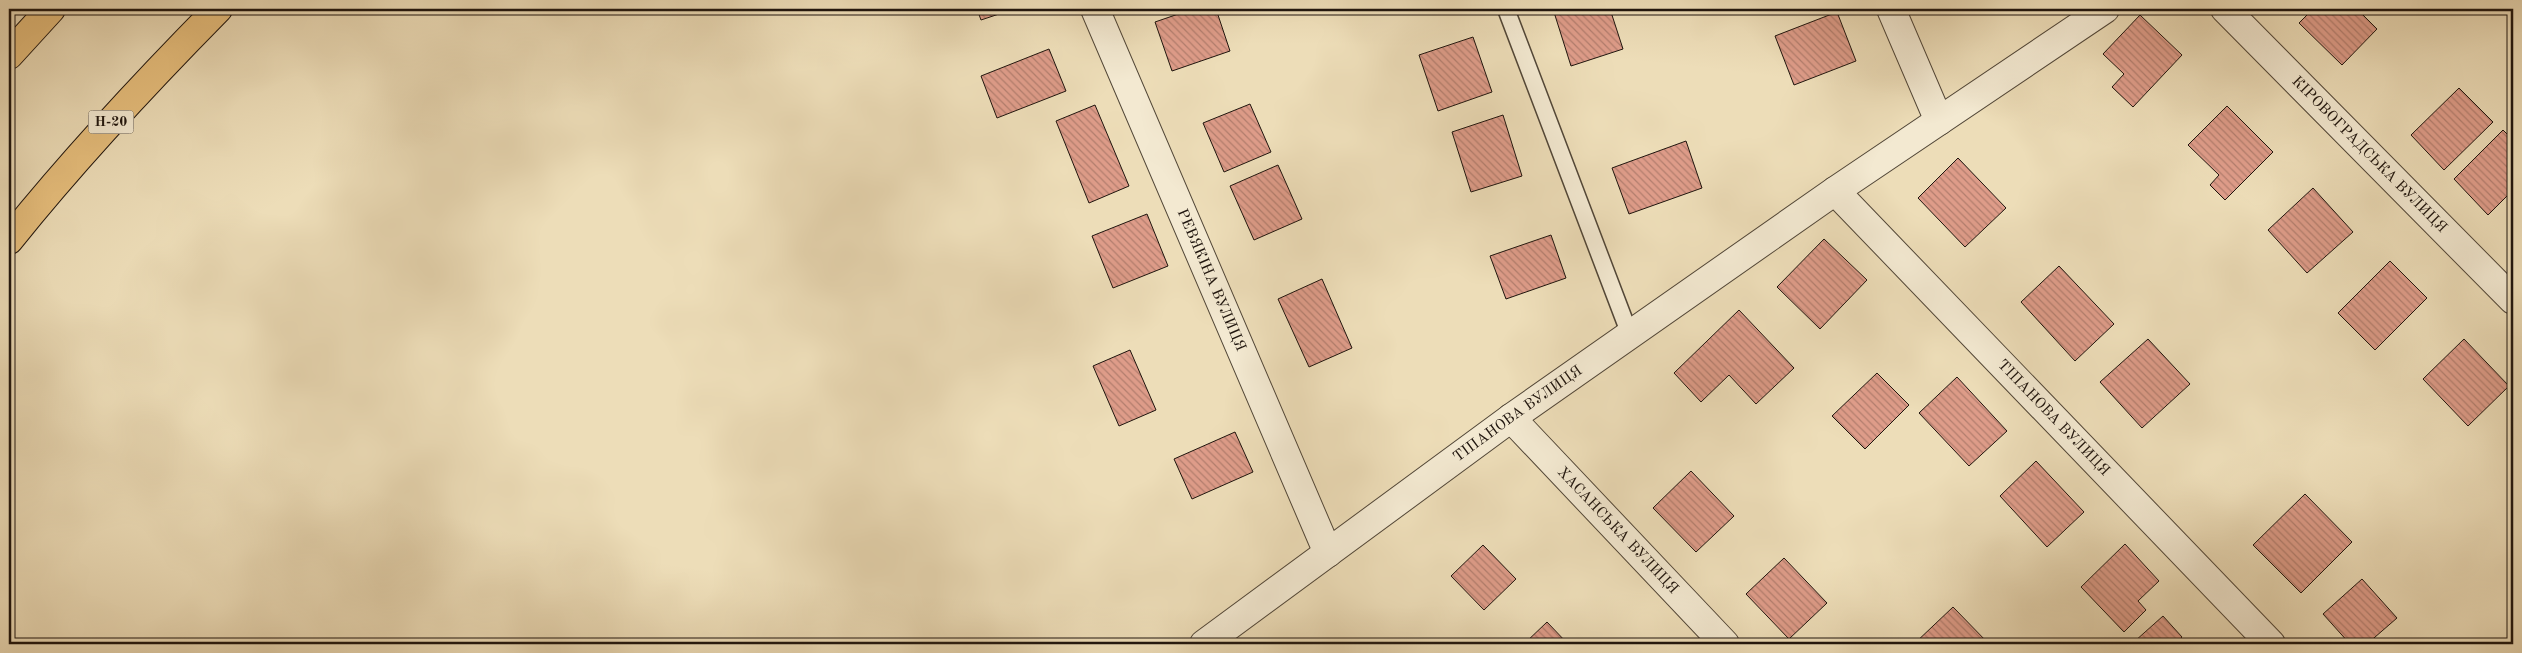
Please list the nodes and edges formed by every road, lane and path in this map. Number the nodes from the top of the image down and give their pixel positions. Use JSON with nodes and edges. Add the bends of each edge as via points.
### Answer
{"nodes":[{"id":1,"x":51,"y":9,"type":"edge"},
{"id":2,"x":218,"y":9,"type":"edge"},
{"id":3,"x":1095,"y":9,"type":"edge"},
{"id":4,"x":1506,"y":9,"type":"edge"},
{"id":5,"x":1891,"y":9,"type":"edge"},
{"id":6,"x":2105,"y":9,"type":"edge"},
{"id":7,"x":2225,"y":9,"type":"edge"},
{"id":8,"x":9,"y":55,"type":"edge"},
{"id":9,"x":1939,"y":121,"type":"junction"},
{"id":10,"x":1835,"y":191,"type":"junction"},
{"id":11,"x":9,"y":240,"type":"edge"},
{"id":12,"x":2513,"y":300,"type":"edge"},
{"id":13,"x":1630,"y":335,"type":"junction"},
{"id":14,"x":1511,"y":418,"type":"junction"},
{"id":15,"x":1328,"y":553,"type":"junction"},
{"id":16,"x":1204,"y":644,"type":"edge"},
{"id":17,"x":1725,"y":644,"type":"edge"},
{"id":18,"x":2270,"y":644,"type":"edge"}],
"edges":[{"from":1,"to":8,"type":"main road"},
{"from":2,"to":11,"type":"main road","number":"Н-20","via":[[147,81]]},
{"from":3,"to":15,"type":"street","name":"РЕВЯКIНА ВУЛИЦЯ"},
{"from":4,"to":13,"type":"lane"},
{"from":5,"to":9,"type":"street"},
{"from":6,"to":9,"type":"street","name":"ТІПАНОВА ВУЛИЦЯ"},
{"from":7,"to":12,"type":"street","name":"КІРОВОГРАДСЬКА ВУЛИЦЯ"},
{"from":9,"to":10,"type":"street","name":"ТІПАНОВА ВУЛИЦЯ"},
{"from":10,"to":13,"type":"street","name":"ТІПАНОВА ВУЛИЦЯ"},
{"from":10,"to":18,"type":"street","name":"ТІПАНОВА ВУЛИЦЯ"},
{"from":13,"to":14,"type":"street","name":"ТІПАНОВА ВУЛИЦЯ"},
{"from":14,"to":15,"type":"street","name":"ТІПАНОВА ВУЛИЦЯ"},
{"from":14,"to":17,"type":"street","name":"ХАСАНСЬКА ВУЛИЦЯ"},
{"from":15,"to":16,"type":"street","name":"ТІПАНОВА ВУЛИЦЯ"}]}
